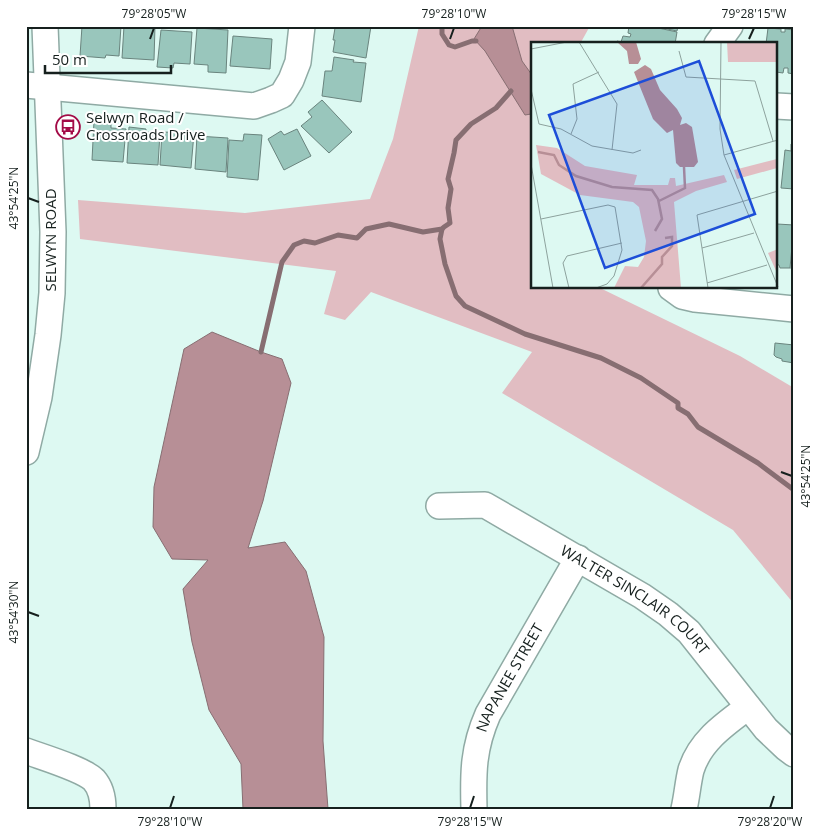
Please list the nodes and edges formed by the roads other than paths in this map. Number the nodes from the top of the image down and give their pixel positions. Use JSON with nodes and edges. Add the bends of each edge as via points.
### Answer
{"nodes":[{"id":1,"x":45,"y":26,"type":"edge"},
{"id":2,"x":302,"y":26,"type":"edge"},
{"id":3,"x":730,"y":26,"type":"edge"},
{"id":4,"x":718,"y":42,"type":"edge"},
{"id":5,"x":37,"y":86,"type":"edge"},
{"id":6,"x":778,"y":106,"type":"edge"},
{"id":7,"x":794,"y":107,"type":"edge"},
{"id":8,"x":672,"y":289,"type":"edge"},
{"id":9,"x":794,"y":309,"type":"edge"},
{"id":10,"x":37,"y":335,"type":"edge"},
{"id":11,"x":26,"y":452,"type":"edge"},
{"id":12,"x":439,"y":506,"type":"dead end"},
{"id":13,"x":578,"y":558,"type":"junction"},
{"id":14,"x":748,"y":707,"type":"junction"},
{"id":15,"x":26,"y":751,"type":"edge"},
{"id":16,"x":794,"y":754,"type":"edge"},
{"id":17,"x":103,"y":809,"type":"edge"},
{"id":18,"x":474,"y":809,"type":"edge"},
{"id":19,"x":684,"y":809,"type":"edge"}],
"edges":[{"from":1,"to":5,"type":"street","name":"SELWYN ROAD"},
{"from":2,"to":5,"type":"street","via":[[298,62],[292,80],[282,95],[254,106]]},
{"from":3,"to":4,"type":"street"},
{"from":5,"to":10,"type":"street","name":"SELWYN ROAD","via":[[53,262],[52,293]]},
{"from":6,"to":7,"type":"street"},
{"from":8,"to":9,"type":"street","via":[[682,296],[695,299]]},
{"from":10,"to":11,"type":"street","name":"SELWYN ROAD","via":[[39,398]]},
{"from":12,"to":13,"type":"street","name":"WALTER SINCLAIR COURT","via":[[485,505]]},
{"from":13,"to":14,"type":"street","name":"WALTER SINCLAIR COURT","via":[[642,596],[689,632]]},
{"from":13,"to":18,"type":"street","name":"NAPANEE STREET","via":[[483,726],[473,773]]},
{"from":14,"to":16,"type":"street","name":"WALTER SINCLAIR COURT","via":[[766,729]]},
{"from":14,"to":19,"type":"street","via":[[712,736],[701,750],[691,770]]},
{"from":15,"to":17,"type":"street","via":[[94,780],[102,793]]}]}
